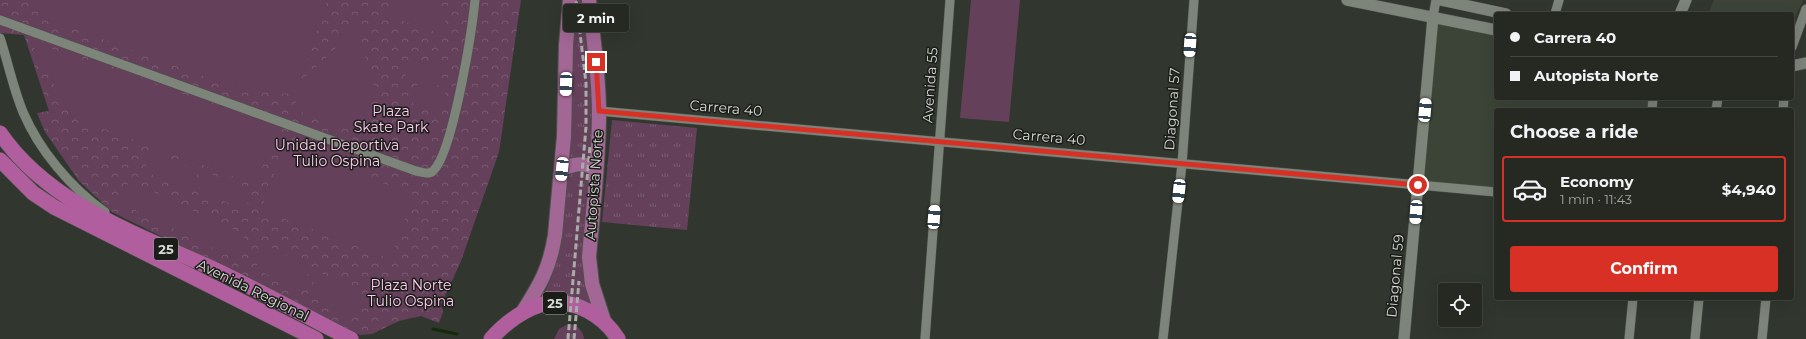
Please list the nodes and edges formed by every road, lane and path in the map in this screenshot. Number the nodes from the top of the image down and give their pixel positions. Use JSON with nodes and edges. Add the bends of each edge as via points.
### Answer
{"nodes":[{"id":1,"x":475,"y":0,"type":"edge"},
{"id":2,"x":570,"y":0,"type":"edge"},
{"id":3,"x":590,"y":0,"type":"edge"},
{"id":4,"x":950,"y":0,"type":"edge"},
{"id":5,"x":1194,"y":0,"type":"edge"},
{"id":6,"x":1347,"y":0,"type":"edge"},
{"id":7,"x":1436,"y":0,"type":"edge"},
{"id":8,"x":1441,"y":0,"type":"edge"},
{"id":9,"x":1559,"y":0,"type":"edge"},
{"id":10,"x":1686,"y":0,"type":"edge"},
{"id":11,"x":1806,"y":9,"type":"edge"},
{"id":12,"x":1497,"y":12,"type":"edge"},
{"id":13,"x":1556,"y":12,"type":"edge"},
{"id":14,"x":1681,"y":12,"type":"edge"},
{"id":15,"x":1433,"y":17,"type":"junction"},
{"id":16,"x":0,"y":20,"type":"edge"},
{"id":17,"x":1494,"y":30,"type":"edge"},
{"id":18,"x":0,"y":38,"type":"edge"},
{"id":19,"x":1794,"y":42,"type":"edge"},
{"id":20,"x":599,"y":111,"type":"junction"},
{"id":21,"x":0,"y":133,"type":"edge"},
{"id":22,"x":940,"y":142,"type":"junction"},
{"id":23,"x":0,"y":160,"type":"edge"},
{"id":24,"x":1182,"y":164,"type":"junction"},
{"id":25,"x":562,"y":169,"type":"junction"},
{"id":26,"x":596,"y":170,"type":"junction"},
{"id":27,"x":1418,"y":185,"type":"junction"},
{"id":28,"x":1494,"y":192,"type":"edge"},
{"id":29,"x":139,"y":236,"type":"junction"},
{"id":30,"x":1633,"y":300,"type":"edge"},
{"id":31,"x":1699,"y":300,"type":"edge"},
{"id":32,"x":1766,"y":300,"type":"edge"},
{"id":33,"x":522,"y":313,"type":"junction"},
{"id":34,"x":604,"y":321,"type":"junction"},
{"id":35,"x":316,"y":339,"type":"edge"},
{"id":36,"x":351,"y":339,"type":"edge"},
{"id":37,"x":491,"y":339,"type":"edge"},
{"id":38,"x":618,"y":339,"type":"edge"},
{"id":39,"x":925,"y":339,"type":"edge"},
{"id":40,"x":1164,"y":339,"type":"edge"},
{"id":41,"x":1404,"y":339,"type":"edge"},
{"id":42,"x":1629,"y":339,"type":"edge"},
{"id":43,"x":1695,"y":339,"type":"edge"},
{"id":44,"x":1762,"y":339,"type":"edge"}],
"edges":[{"from":1,"to":16,"type":"street","via":[[468,52],[454,118],[441,158],[434,171],[428,173],[416,171]]},
{"from":2,"to":25,"type":"main road"},
{"from":3,"to":20,"type":"main road","name":"Autopista Norte"},
{"from":4,"to":22,"type":"street","name":"Avenida 55"},
{"from":5,"to":24,"type":"street","name":"Diagonal 57"},
{"from":6,"to":15,"type":"street"},
{"from":7,"to":15,"type":"street","name":"Diagonal 59"},
{"from":8,"to":12,"type":"street"},
{"from":9,"to":13,"type":"street"},
{"from":10,"to":14,"type":"street"},
{"from":11,"to":19,"type":"street"},
{"from":15,"to":17,"type":"street"},
{"from":15,"to":27,"type":"street","name":"Diagonal 59"},
{"from":18,"to":29,"type":"street","via":[[22,111],[52,161],[93,204]]},
{"from":20,"to":22,"type":"street","name":"Carrera 40"},
{"from":20,"to":26,"type":"main road","name":"Autopista Norte"},
{"from":21,"to":29,"type":"highway","name":"Avenida Regional","number":"25","via":[[22,161],[45,182]]},
{"from":22,"to":24,"type":"street","name":"Carrera 40"},
{"from":22,"to":39,"type":"street","name":"Avenida 55"},
{"from":23,"to":35,"type":"highway","name":"Avenida Regional","number":"25","via":[[33,193],[54,207]]},
{"from":24,"to":27,"type":"street","name":"Carrera 40"},
{"from":24,"to":40,"type":"street","name":"Diagonal 57"},
{"from":25,"to":26,"type":"main road","via":[[579,164]]},
{"from":25,"to":33,"type":"main road","via":[[550,263],[544,278]]},
{"from":26,"to":34,"type":"main road","name":"Autopista Norte","via":[[588,257],[589,270]]},
{"from":27,"to":28,"type":"street","name":"Carrera 40"},
{"from":27,"to":41,"type":"street","name":"Diagonal 59"},
{"from":29,"to":36,"type":"highway","name":"Avenida Regional","number":"25","via":[[217,271]]},
{"from":30,"to":42,"type":"street"},
{"from":31,"to":43,"type":"street"},
{"from":32,"to":44,"type":"street"},
{"from":33,"to":34,"type":"highway","number":"25","via":[[547,303],[565,304],[584,309]]},
{"from":33,"to":37,"type":"highway","number":"25"},
{"from":34,"to":38,"type":"highway","number":"25"}]}
